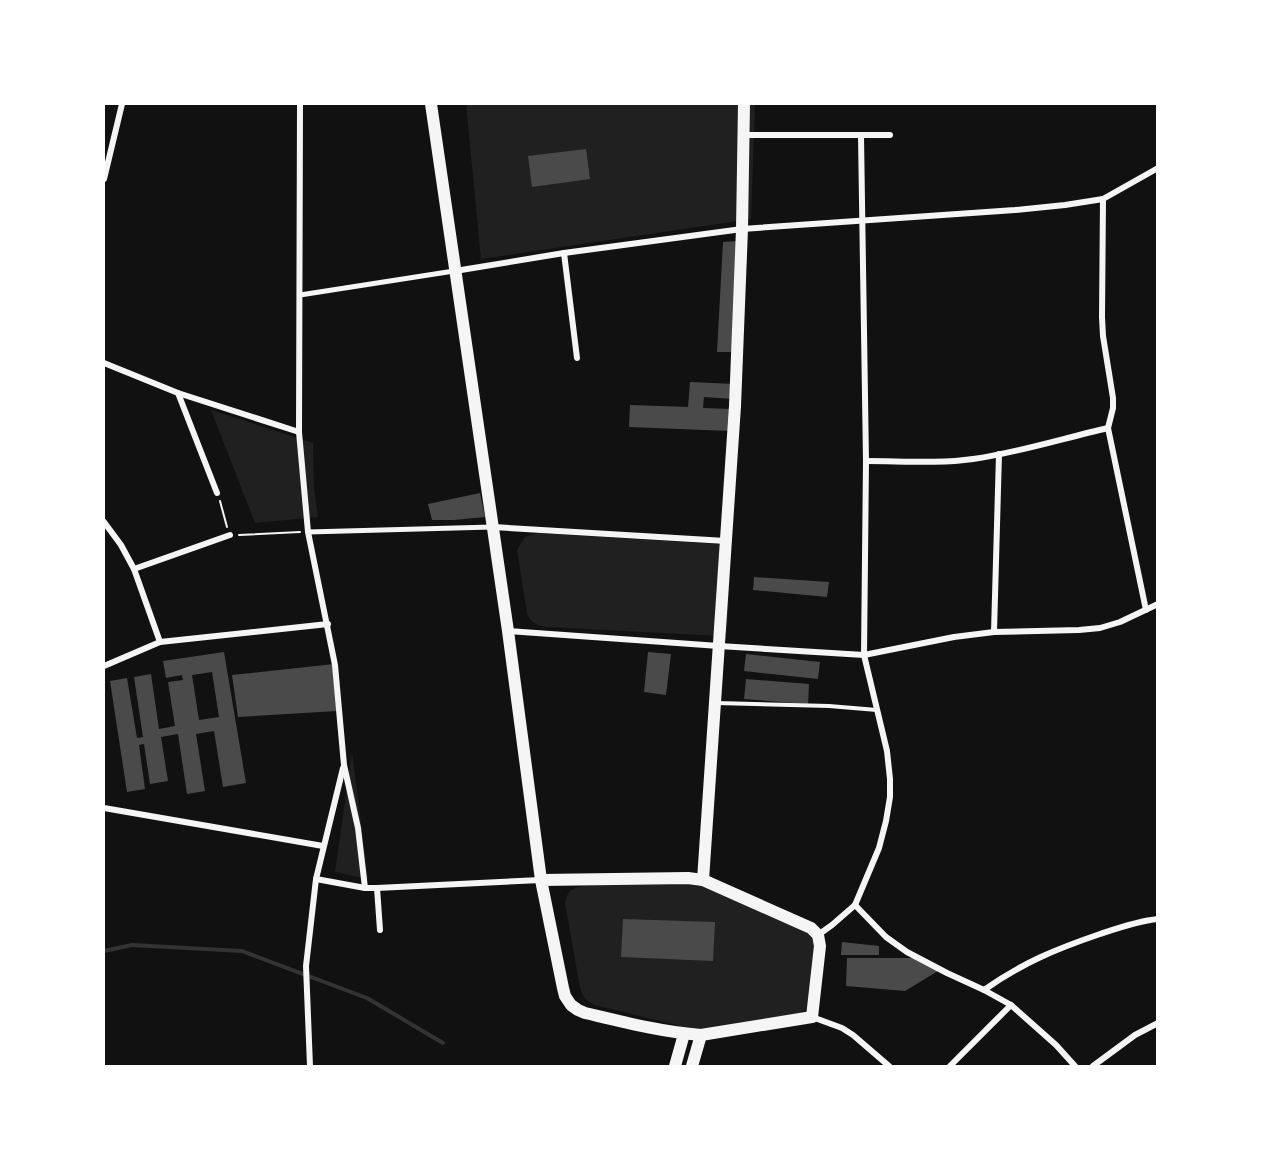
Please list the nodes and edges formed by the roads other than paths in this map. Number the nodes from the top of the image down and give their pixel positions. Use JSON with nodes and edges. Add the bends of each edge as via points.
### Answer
{"nodes":[{"id":1,"x":122,"y":104,"type":"edge"},
{"id":2,"x":300,"y":104,"type":"edge"},
{"id":3,"x":430,"y":104,"type":"edge"},
{"id":4,"x":744,"y":104,"type":"edge"},
{"id":5,"x":743,"y":135,"type":"junction"},
{"id":6,"x":890,"y":135,"type":"dead end"},
{"id":7,"x":861,"y":136,"type":"junction"},
{"id":8,"x":1158,"y":168,"type":"edge"},
{"id":9,"x":104,"y":179,"type":"edge"},
{"id":10,"x":1103,"y":199,"type":"junction"},
{"id":11,"x":862,"y":221,"type":"junction"},
{"id":12,"x":742,"y":229,"type":"junction"},
{"id":13,"x":564,"y":253,"type":"junction"},
{"id":14,"x":454,"y":271,"type":"junction"},
{"id":15,"x":300,"y":295,"type":"junction"},
{"id":16,"x":577,"y":358,"type":"dead end"},
{"id":17,"x":104,"y":363,"type":"edge"},
{"id":18,"x":178,"y":393,"type":"junction"},
{"id":19,"x":1108,"y":428,"type":"junction"},
{"id":20,"x":299,"y":432,"type":"junction"},
{"id":21,"x":999,"y":454,"type":"junction"},
{"id":22,"x":866,"y":461,"type":"junction"},
{"id":23,"x":217,"y":494,"type":"road end"},
{"id":24,"x":104,"y":522,"type":"edge"},
{"id":25,"x":492,"y":527,"type":"junction"},
{"id":26,"x":308,"y":531,"type":"junction"},
{"id":27,"x":230,"y":535,"type":"road end"},
{"id":28,"x":726,"y":541,"type":"junction"},
{"id":29,"x":134,"y":569,"type":"junction"},
{"id":30,"x":1158,"y":604,"type":"edge"},
{"id":31,"x":1146,"y":610,"type":"junction"},
{"id":32,"x":327,"y":624,"type":"junction"},
{"id":33,"x":508,"y":630,"type":"junction"},
{"id":34,"x":993,"y":632,"type":"junction"},
{"id":35,"x":160,"y":642,"type":"junction"},
{"id":36,"x":719,"y":646,"type":"junction"},
{"id":37,"x":864,"y":655,"type":"junction"},
{"id":38,"x":104,"y":666,"type":"edge"},
{"id":39,"x":715,"y":703,"type":"junction"},
{"id":40,"x":878,"y":710,"type":"junction"},
{"id":41,"x":344,"y":765,"type":"junction"},
{"id":42,"x":104,"y":808,"type":"edge"},
{"id":43,"x":323,"y":846,"type":"junction"},
{"id":44,"x":316,"y":879,"type":"junction"},
{"id":45,"x":541,"y":880,"type":"junction"},
{"id":46,"x":703,"y":880,"type":"junction"},
{"id":47,"x":366,"y":888,"type":"junction"},
{"id":48,"x":377,"y":888,"type":"junction"},
{"id":49,"x":855,"y":905,"type":"junction"},
{"id":50,"x":1158,"y":919,"type":"edge"},
{"id":51,"x":380,"y":930,"type":"dead end"},
{"id":52,"x":818,"y":935,"type":"junction"},
{"id":53,"x":984,"y":990,"type":"junction"},
{"id":54,"x":1011,"y":1005,"type":"junction"},
{"id":55,"x":812,"y":1017,"type":"junction"},
{"id":56,"x":1158,"y":1023,"type":"edge"},
{"id":57,"x":684,"y":1034,"type":"junction"},
{"id":58,"x":701,"y":1035,"type":"junction"},
{"id":59,"x":310,"y":1066,"type":"edge"},
{"id":60,"x":675,"y":1066,"type":"edge"},
{"id":61,"x":692,"y":1066,"type":"edge"},
{"id":62,"x":889,"y":1066,"type":"edge"},
{"id":63,"x":950,"y":1066,"type":"edge"},
{"id":64,"x":1075,"y":1066,"type":"edge"},
{"id":65,"x":1093,"y":1066,"type":"edge"}],
"edges":[{"from":1,"to":9,"type":"street"},
{"from":2,"to":15,"type":"street"},
{"from":3,"to":14,"type":"main road"},
{"from":4,"to":5,"type":"main road"},
{"from":5,"to":7,"type":"street"},
{"from":5,"to":12,"type":"main road"},
{"from":6,"to":7,"type":"street"},
{"from":7,"to":11,"type":"street"},
{"from":8,"to":10,"type":"street"},
{"from":10,"to":11,"type":"street"},
{"from":10,"to":19,"type":"street","via":[[1102,317],[1113,398]]},
{"from":11,"to":12,"type":"street"},
{"from":11,"to":22,"type":"street"},
{"from":12,"to":13,"type":"street"},
{"from":12,"to":28,"type":"main road"},
{"from":13,"to":14,"type":"street"},
{"from":13,"to":16,"type":"street"},
{"from":14,"to":15,"type":"street"},
{"from":14,"to":25,"type":"main road"},
{"from":15,"to":20,"type":"street"},
{"from":17,"to":18,"type":"street"},
{"from":18,"to":20,"type":"street"},
{"from":18,"to":23,"type":"street"},
{"from":19,"to":21,"type":"street"},
{"from":19,"to":31,"type":"street"},
{"from":20,"to":26,"type":"street"},
{"from":21,"to":22,"type":"street","via":[[951,461]]},
{"from":21,"to":34,"type":"street"},
{"from":22,"to":37,"type":"street"},
{"from":24,"to":29,"type":"street"},
{"from":25,"to":26,"type":"street"},
{"from":25,"to":28,"type":"street"},
{"from":25,"to":33,"type":"main road"},
{"from":26,"to":32,"type":"street"},
{"from":27,"to":29,"type":"street"},
{"from":28,"to":36,"type":"main road"},
{"from":29,"to":35,"type":"street"},
{"from":30,"to":31,"type":"street"},
{"from":31,"to":34,"type":"street","via":[[1100,628]]},
{"from":32,"to":35,"type":"street"},
{"from":32,"to":41,"type":"street","via":[[335,665]]},
{"from":33,"to":36,"type":"street"},
{"from":33,"to":45,"type":"main road"},
{"from":34,"to":37,"type":"street"},
{"from":35,"to":38,"type":"street"},
{"from":36,"to":37,"type":"street"},
{"from":36,"to":39,"type":"main road"},
{"from":37,"to":40,"type":"street"},
{"from":39,"to":40,"type":"lane"},
{"from":39,"to":46,"type":"main road"},
{"from":40,"to":49,"type":"street","via":[[890,797],[879,848]]},
{"from":41,"to":43,"type":"street"},
{"from":41,"to":47,"type":"street"},
{"from":42,"to":43,"type":"street"},
{"from":43,"to":44,"type":"street"},
{"from":44,"to":47,"type":"street"},
{"from":44,"to":59,"type":"street","via":[[306,966]]},
{"from":45,"to":46,"type":"main road"},
{"from":45,"to":48,"type":"street"},
{"from":45,"to":57,"type":"main road","via":[[563,988],[571,1005],[585,1013]]},
{"from":46,"to":52,"type":"main road","via":[[811,928]]},
{"from":47,"to":48,"type":"street"},
{"from":48,"to":51,"type":"street"},
{"from":49,"to":52,"type":"street"},
{"from":49,"to":53,"type":"street","via":[[907,952]]},
{"from":50,"to":53,"type":"street","via":[[1120,928],[1033,959]]},
{"from":52,"to":55,"type":"main road"},
{"from":53,"to":54,"type":"street"},
{"from":54,"to":63,"type":"street"},
{"from":54,"to":64,"type":"street"},
{"from":55,"to":58,"type":"main road"},
{"from":55,"to":62,"type":"street","via":[[842,1028]]},
{"from":56,"to":65,"type":"street"},
{"from":57,"to":58,"type":"main road"},
{"from":57,"to":60,"type":"main road"},
{"from":58,"to":61,"type":"main road"}]}
